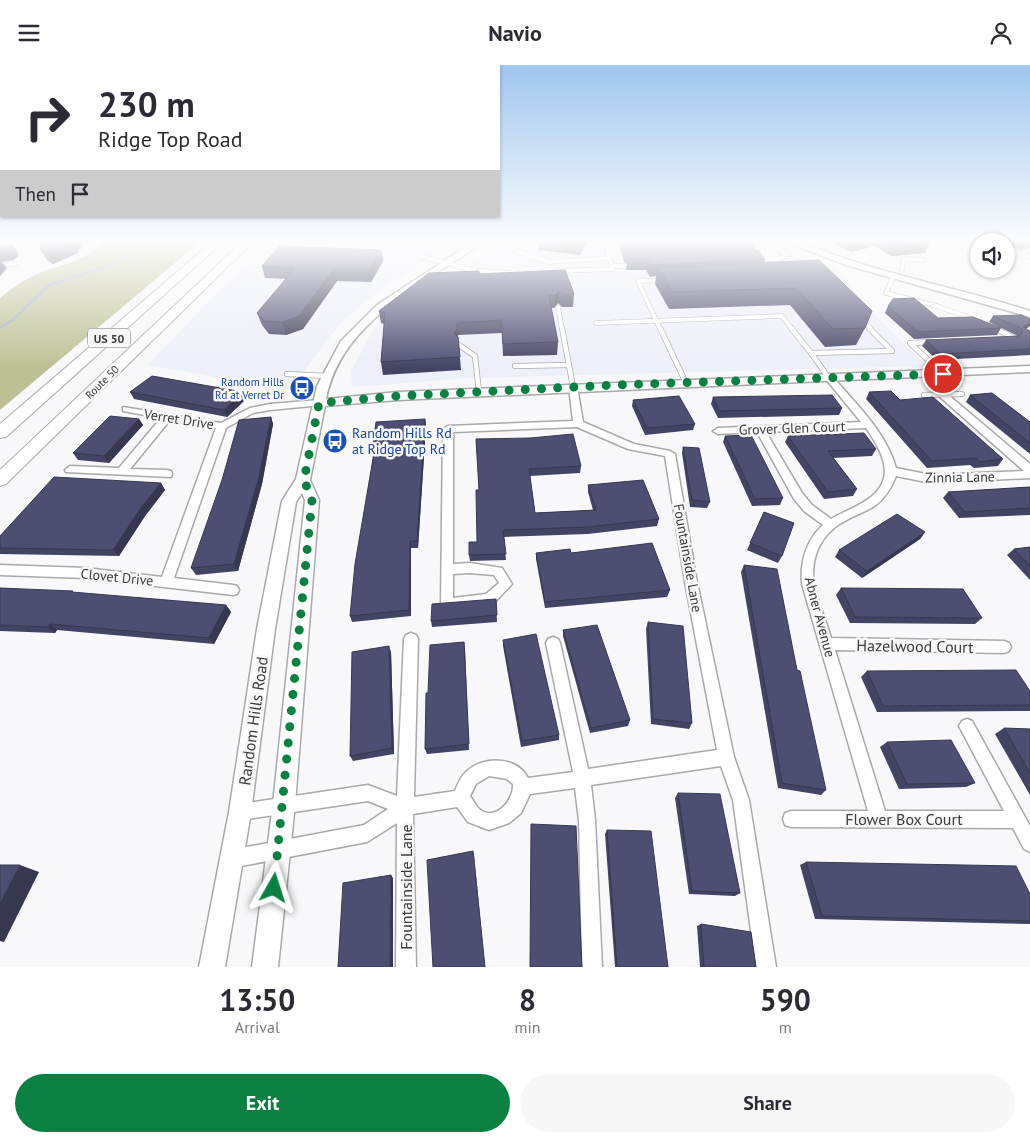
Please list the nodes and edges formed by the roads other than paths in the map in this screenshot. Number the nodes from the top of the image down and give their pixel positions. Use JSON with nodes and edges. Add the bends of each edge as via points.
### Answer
{"nodes":[{"id":1,"x":170,"y":284,"type":"edge"},
{"id":2,"x":204,"y":284,"type":"edge"},
{"id":3,"x":412,"y":284,"type":"edge"},
{"id":4,"x":639,"y":284,"type":"edge"},
{"id":5,"x":891,"y":284,"type":"edge"},
{"id":6,"x":935,"y":284,"type":"edge"},
{"id":7,"x":948,"y":284,"type":"edge"},
{"id":8,"x":1030,"y":306,"type":"edge"},
{"id":9,"x":558,"y":307,"type":"edge"},
{"id":10,"x":1030,"y":314,"type":"edge"},
{"id":11,"x":858,"y":315,"type":"edge"},
{"id":12,"x":657,"y":321,"type":"junction"},
{"id":13,"x":979,"y":321,"type":"edge"},
{"id":14,"x":596,"y":323,"type":"dead end"},
{"id":15,"x":987,"y":324,"type":"edge"},
{"id":16,"x":1004,"y":338,"type":"edge"},
{"id":17,"x":939,"y":341,"type":"edge"},
{"id":18,"x":458,"y":345,"type":"edge"},
{"id":19,"x":863,"y":345,"type":"edge"},
{"id":20,"x":868,"y":351,"type":"junction"},
{"id":21,"x":811,"y":353,"type":"junction"},
{"id":22,"x":569,"y":365,"type":"junction"},
{"id":23,"x":515,"y":366,"type":"dead end"},
{"id":24,"x":1030,"y":369,"type":"edge"},
{"id":25,"x":287,"y":374,"type":"dead end"},
{"id":26,"x":943,"y":374,"type":"junction"},
{"id":27,"x":327,"y":376,"type":"junction"},
{"id":28,"x":829,"y":378,"type":"junction"},
{"id":29,"x":686,"y":383,"type":"junction"},
{"id":30,"x":573,"y":387,"type":"junction"},
{"id":31,"x":480,"y":392,"type":"junction"},
{"id":32,"x":962,"y":394,"type":"dead end"},
{"id":33,"x":924,"y":395,"type":"dead end"},
{"id":34,"x":943,"y":395,"type":"junction"},
{"id":35,"x":319,"y":403,"type":"junction"},
{"id":36,"x":126,"y":409,"type":"dead end"},
{"id":37,"x":167,"y":417,"type":"junction"},
{"id":38,"x":578,"y":424,"type":"junction"},
{"id":39,"x":222,"y":425,"type":"junction"},
{"id":40,"x":866,"y":425,"type":"junction"},
{"id":41,"x":760,"y":430,"type":"junction"},
{"id":42,"x":718,"y":431,"type":"dead end"},
{"id":43,"x":0,"y":433,"type":"edge"},
{"id":44,"x":70,"y":470,"type":"dead end"},
{"id":45,"x":891,"y":471,"type":"junction"},
{"id":46,"x":122,"y":472,"type":"junction"},
{"id":47,"x":1030,"y":472,"type":"edge"},
{"id":48,"x":168,"y":474,"type":"dead end"},
{"id":49,"x":304,"y":480,"type":"junction"},
{"id":50,"x":0,"y":481,"type":"edge"},
{"id":51,"x":830,"y":524,"type":"junction"},
{"id":52,"x":448,"y":569,"type":"junction"},
{"id":53,"x":0,"y":570,"type":"edge"},
{"id":54,"x":166,"y":582,"type":"junction"},
{"id":55,"x":233,"y":590,"type":"dead end"},
{"id":56,"x":411,"y":639,"type":"dead end"},
{"id":57,"x":553,"y":643,"type":"dead end"},
{"id":58,"x":826,"y":644,"type":"junction"},
{"id":59,"x":1004,"y":647,"type":"dead end"},
{"id":60,"x":966,"y":726,"type":"dead end"},
{"id":61,"x":726,"y":757,"type":"junction"},
{"id":62,"x":582,"y":778,"type":"junction"},
{"id":63,"x":524,"y":787,"type":"junction"},
{"id":64,"x":461,"y":798,"type":"junction"},
{"id":65,"x":284,"y":804,"type":"junction"},
{"id":66,"x":405,"y":807,"type":"junction"},
{"id":67,"x":240,"y":812,"type":"junction"},
{"id":68,"x":879,"y":818,"type":"junction"},
{"id":69,"x":791,"y":819,"type":"dead end"},
{"id":70,"x":1017,"y":820,"type":"junction"},
{"id":71,"x":1030,"y":843,"type":"edge"},
{"id":72,"x":279,"y":848,"type":"junction"},
{"id":73,"x":231,"y":859,"type":"junction"},
{"id":74,"x":212,"y":967,"type":"edge"},
{"id":75,"x":265,"y":967,"type":"edge"},
{"id":76,"x":406,"y":967,"type":"edge"},
{"id":77,"x":592,"y":967,"type":"edge"},
{"id":78,"x":766,"y":967,"type":"edge"}],
"edges":[{"from":1,"to":43,"type":"main road","name":"Route 50","number":"US 50"},
{"from":2,"to":50,"type":"main road","name":"Route 50","number":"US 50"},
{"from":3,"to":27,"type":"street","name":"Random Hills Road","via":[[362,323],[345,343]]},
{"from":4,"to":12,"type":"lane"},
{"from":5,"to":13,"type":"lane","via":[[886,293]]},
{"from":6,"to":10,"type":"street"},
{"from":7,"to":8,"type":"street"},
{"from":9,"to":22,"type":"lane"},
{"from":11,"to":20,"type":"lane","via":[[892,351]]},
{"from":12,"to":14,"type":"lane"},
{"from":12,"to":21,"type":"lane","via":[[782,316]]},
{"from":12,"to":29,"type":"lane"},
{"from":15,"to":16,"type":"lane","via":[[1014,338]]},
{"from":17,"to":26,"type":"lane","via":[[910,343]]},
{"from":18,"to":31,"type":"lane","via":[[474,356]]},
{"from":19,"to":20,"type":"lane"},
{"from":20,"to":21,"type":"lane"},
{"from":21,"to":28,"type":"lane"},
{"from":22,"to":23,"type":"lane"},
{"from":22,"to":30,"type":"lane"},
{"from":24,"to":26,"type":"street"},
{"from":25,"to":27,"type":"lane"},
{"from":26,"to":28,"type":"street"},
{"from":27,"to":35,"type":"street","name":"Random Hills Road"},
{"from":28,"to":29,"type":"street"},
{"from":28,"to":40,"type":"street"},
{"from":29,"to":30,"type":"street"},
{"from":30,"to":31,"type":"street"},
{"from":30,"to":38,"type":"street"},
{"from":31,"to":35,"type":"street"},
{"from":32,"to":34,"type":"lane"},
{"from":33,"to":34,"type":"lane"},
{"from":34,"to":47,"type":"street"},
{"from":35,"to":39,"type":"street","name":"Verret Drive","via":[[250,411]]},
{"from":35,"to":49,"type":"street","name":"Random Hills Road"},
{"from":36,"to":37,"type":"street","name":"Verret Drive"},
{"from":37,"to":39,"type":"street","name":"Verret Drive"},
{"from":37,"to":46,"type":"street"},
{"from":38,"to":52,"type":"street","name":"Fountainside Lane","via":[[448,429]]},
{"from":38,"to":61,"type":"street","name":"Fountainside Lane","via":[[632,447],[670,454],[691,582]]},
{"from":39,"to":54,"type":"street"},
{"from":40,"to":41,"type":"street","name":"Grover Glen Court"},
{"from":40,"to":45,"type":"street","via":[[881,445]]},
{"from":41,"to":42,"type":"street","name":"Grover Glen Court"},
{"from":41,"to":51,"type":"street","via":[[798,497]]},
{"from":44,"to":46,"type":"street"},
{"from":45,"to":47,"type":"street","name":"Zinnia Lane","via":[[931,479]]},
{"from":45,"to":51,"type":"street","name":"Abner Avenue","via":[[877,500]]},
{"from":46,"to":48,"type":"street"},
{"from":49,"to":65,"type":"street","name":"Random Hills Road","via":[[312,500]]},
{"from":49,"to":67,"type":"street","name":"Random Hills Road","via":[[289,501],[266,629]]},
{"from":51,"to":58,"type":"street","name":"Abner Avenue","via":[[815,543],[807,567],[808,584]]},
{"from":52,"to":52,"type":"street","name":"Fountainside Lane","via":[[498,571],[506,584],[489,599],[447,603]]},
{"from":53,"to":54,"type":"street","name":"Clovet Drive","via":[[86,573]]},
{"from":54,"to":55,"type":"street","name":"Clovet Drive"},
{"from":56,"to":66,"type":"street","name":"Fountainside Lane"},
{"from":57,"to":62,"type":"street"},
{"from":58,"to":59,"type":"street","name":"Hazelwood Court"},
{"from":58,"to":68,"type":"street","name":"Abner Avenue"},
{"from":60,"to":70,"type":"street"},
{"from":61,"to":62,"type":"street"},
{"from":61,"to":78,"type":"street","name":"Fountainside Lane","via":[[741,800]]},
{"from":62,"to":63,"type":"street"},
{"from":62,"to":77,"type":"street","via":[[587,819]]},
{"from":63,"to":64,"type":"street","via":[[512,771],[489,768],[471,777],[462,789]]},
{"from":63,"to":64,"type":"street","via":[[516,808],[494,821],[474,815]]},
{"from":64,"to":66,"type":"street","name":"Fountainside Lane"},
{"from":65,"to":66,"type":"street","name":"Fountainside Lane","via":[[368,793]]},
{"from":65,"to":67,"type":"street","name":"Fountainside Lane"},
{"from":65,"to":72,"type":"street","name":"Random Hills Road"},
{"from":66,"to":72,"type":"street","name":"Fountainside Lane","via":[[367,833]]},
{"from":66,"to":76,"type":"street","name":"Fountainside Lane"},
{"from":67,"to":73,"type":"street","name":"Random Hills Road"},
{"from":68,"to":69,"type":"street","name":"Flower Box Court"},
{"from":68,"to":70,"type":"street","name":"Flower Box Court"},
{"from":70,"to":71,"type":"street"},
{"from":72,"to":73,"type":"street","name":"Fountainside Lane"},
{"from":72,"to":75,"type":"street","name":"Random Hills Road"},
{"from":73,"to":74,"type":"street","name":"Random Hills Road"}]}
